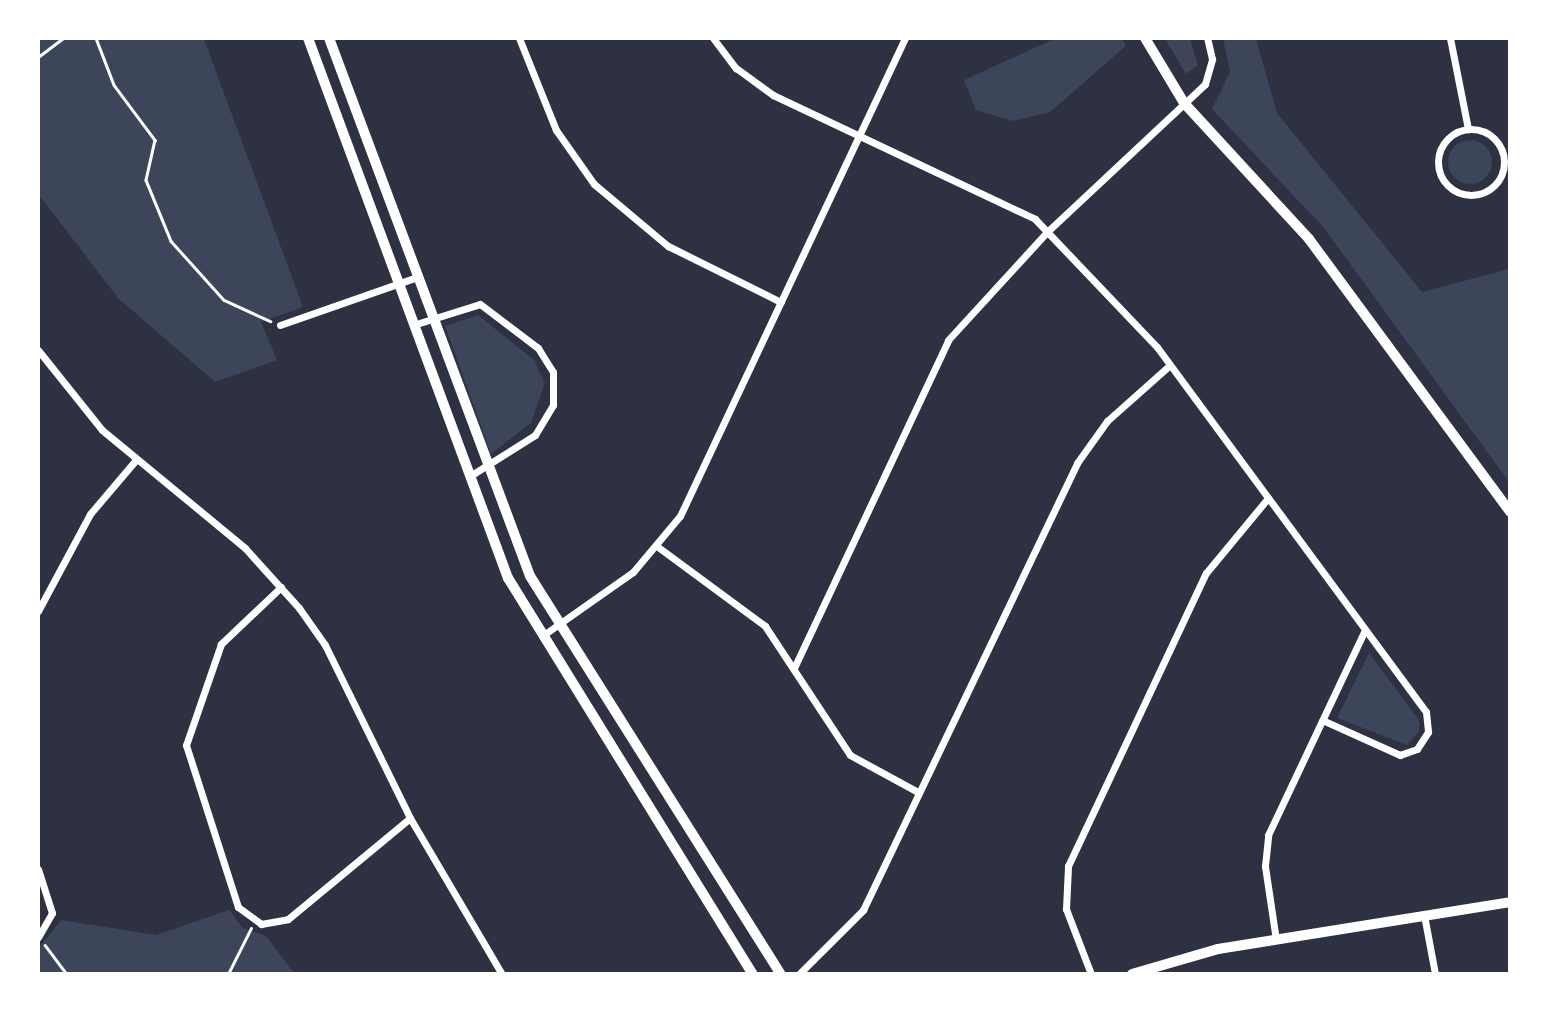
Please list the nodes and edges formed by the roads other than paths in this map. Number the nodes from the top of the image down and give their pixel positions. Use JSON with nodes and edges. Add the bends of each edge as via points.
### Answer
{"nodes":[{"id":1,"x":308,"y":38,"type":"edge"},
{"id":2,"x":329,"y":38,"type":"edge"},
{"id":3,"x":519,"y":38,"type":"edge"},
{"id":4,"x":713,"y":38,"type":"edge"},
{"id":5,"x":905,"y":38,"type":"edge"},
{"id":6,"x":1145,"y":38,"type":"edge"},
{"id":7,"x":1207,"y":38,"type":"edge"},
{"id":8,"x":1450,"y":38,"type":"edge"},
{"id":9,"x":1184,"y":103,"type":"junction"},
{"id":10,"x":1468,"y":130,"type":"junction"},
{"id":11,"x":859,"y":135,"type":"junction"},
{"id":12,"x":1048,"y":231,"type":"junction"},
{"id":13,"x":417,"y":277,"type":"junction"},
{"id":14,"x":398,"y":283,"type":"junction"},
{"id":15,"x":781,"y":302,"type":"junction"},
{"id":16,"x":433,"y":318,"type":"junction"},
{"id":17,"x":280,"y":325,"type":"road end"},
{"id":18,"x":414,"y":325,"type":"junction"},
{"id":19,"x":38,"y":351,"type":"edge"},
{"id":20,"x":1170,"y":365,"type":"junction"},
{"id":21,"x":135,"y":461,"type":"junction"},
{"id":22,"x":489,"y":470,"type":"junction"},
{"id":23,"x":470,"y":476,"type":"junction"},
{"id":24,"x":1268,"y":498,"type":"junction"},
{"id":25,"x":1510,"y":512,"type":"edge"},
{"id":26,"x":658,"y":547,"type":"junction"},
{"id":27,"x":281,"y":587,"type":"junction"},
{"id":28,"x":38,"y":611,"type":"edge"},
{"id":29,"x":560,"y":624,"type":"junction"},
{"id":30,"x":1365,"y":630,"type":"junction"},
{"id":31,"x":541,"y":636,"type":"junction"},
{"id":32,"x":794,"y":668,"type":"junction"},
{"id":33,"x":1322,"y":720,"type":"junction"},
{"id":34,"x":918,"y":792,"type":"junction"},
{"id":35,"x":410,"y":818,"type":"junction"},
{"id":36,"x":38,"y":869,"type":"edge"},
{"id":37,"x":1510,"y":902,"type":"edge"},
{"id":38,"x":1424,"y":915,"type":"junction"},
{"id":39,"x":39,"y":937,"type":"edge"},
{"id":40,"x":1276,"y":940,"type":"junction"},
{"id":41,"x":501,"y":973,"type":"edge"},
{"id":42,"x":753,"y":974,"type":"edge"},
{"id":43,"x":780,"y":974,"type":"edge"},
{"id":44,"x":799,"y":974,"type":"edge"},
{"id":45,"x":1091,"y":974,"type":"edge"},
{"id":46,"x":1132,"y":974,"type":"edge"},
{"id":47,"x":1435,"y":974,"type":"edge"}],
"edges":[{"from":1,"to":14,"type":"street"},
{"from":2,"to":13,"type":"street"},
{"from":3,"to":15,"type":"street","via":[[556,130],[594,184],[668,246]]},
{"from":4,"to":11,"type":"street","via":[[756,85]]},
{"from":5,"to":11,"type":"street"},
{"from":6,"to":9,"type":"street"},
{"from":7,"to":9,"type":"street","via":[[1208,78]]},
{"from":8,"to":10,"type":"street"},
{"from":9,"to":12,"type":"street"},
{"from":9,"to":25,"type":"street","via":[[1309,239]]},
{"from":10,"to":10,"type":"street","via":[[1443,144],[1439,171],[1449,187],[1476,195],[1498,180],[1502,154],[1489,135]]},
{"from":11,"to":12,"type":"street","via":[[1031,216]]},
{"from":11,"to":15,"type":"street"},
{"from":12,"to":20,"type":"street"},
{"from":12,"to":32,"type":"street","via":[[948,340]]},
{"from":13,"to":14,"type":"street"},
{"from":13,"to":16,"type":"street"},
{"from":14,"to":17,"type":"street"},
{"from":14,"to":18,"type":"street"},
{"from":15,"to":26,"type":"street","via":[[695,489]]},
{"from":16,"to":18,"type":"street"},
{"from":16,"to":22,"type":"street"},
{"from":16,"to":22,"type":"street","via":[[480,304],[538,348],[553,372],[555,397],[545,421],[527,443]]},
{"from":18,"to":23,"type":"street"},
{"from":19,"to":21,"type":"street"},
{"from":20,"to":24,"type":"street"},
{"from":20,"to":34,"type":"street","via":[[1108,421],[1072,471]]},
{"from":21,"to":27,"type":"street","via":[[226,532]]},
{"from":21,"to":28,"type":"street","via":[[90,514]]},
{"from":22,"to":23,"type":"street"},
{"from":22,"to":29,"type":"street","via":[[523,562]]},
{"from":23,"to":31,"type":"street","via":[[508,578]]},
{"from":24,"to":30,"type":"street"},
{"from":24,"to":45,"type":"street","via":[[1240,524],[1206,573],[1068,866],[1066,909]]},
{"from":26,"to":29,"type":"street"},
{"from":26,"to":32,"type":"street","via":[[758,618]]},
{"from":27,"to":35,"type":"street","via":[[325,645]]},
{"from":27,"to":35,"type":"street","via":[[221,644],[186,745],[234,895],[254,922],[289,919]]},
{"from":29,"to":31,"type":"street"},
{"from":29,"to":43,"type":"street"},
{"from":30,"to":33,"type":"street"},
{"from":30,"to":33,"type":"street","via":[[1426,712],[1424,741],[1409,753],[1390,754]]},
{"from":31,"to":42,"type":"street"},
{"from":32,"to":34,"type":"street","via":[[850,755]]},
{"from":33,"to":40,"type":"street","via":[[1266,846]]},
{"from":34,"to":44,"type":"street","via":[[858,918]]},
{"from":35,"to":41,"type":"street"},
{"from":36,"to":39,"type":"street","via":[[52,914]]},
{"from":37,"to":38,"type":"street"},
{"from":38,"to":40,"type":"street"},
{"from":38,"to":47,"type":"street"},
{"from":40,"to":46,"type":"street","via":[[1186,956]]}]}
